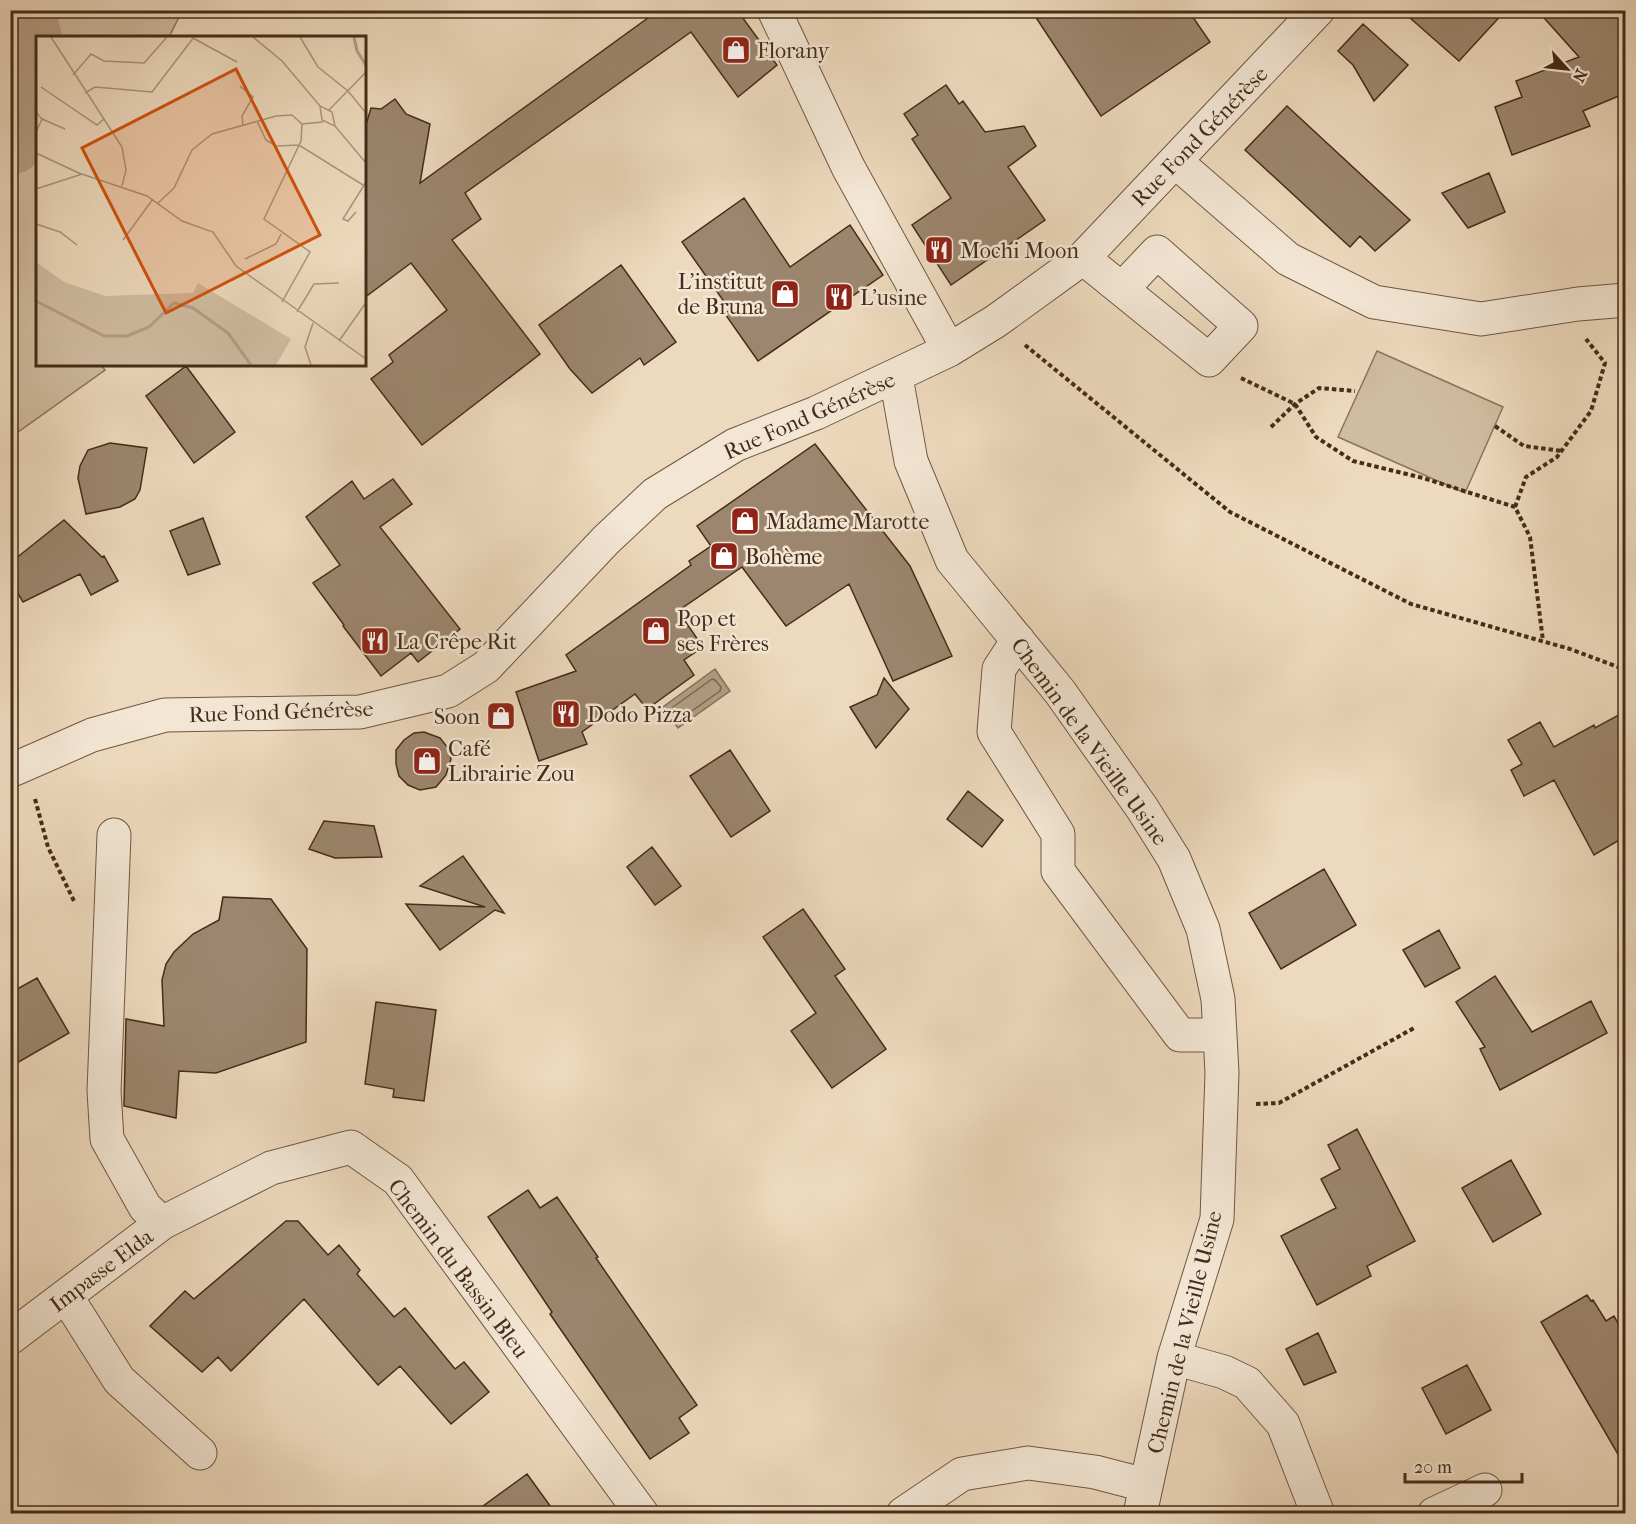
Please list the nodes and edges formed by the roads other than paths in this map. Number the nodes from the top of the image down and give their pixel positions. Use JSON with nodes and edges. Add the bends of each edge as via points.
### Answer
{"nodes":[{"id":1,"x":774,"y":10,"type":"edge"},
{"id":2,"x":1318,"y":10,"type":"edge"},
{"id":3,"x":1175,"y":161,"type":"junction"},
{"id":4,"x":1083,"y":258,"type":"junction"},
{"id":5,"x":1122,"y":289,"type":"junction"},
{"id":6,"x":1626,"y":300,"type":"edge"},
{"id":7,"x":949,"y":350,"type":"junction"},
{"id":8,"x":896,"y":376,"type":"junction"},
{"id":9,"x":1018,"y":640,"type":"junction"},
{"id":10,"x":18,"y":768,"type":"edge"},
{"id":11,"x":114,"y":835,"type":"dead end"},
{"id":12,"x":1220,"y":1035,"type":"junction"},
{"id":13,"x":162,"y":1223,"type":"junction"},
{"id":14,"x":66,"y":1296,"type":"junction"},
{"id":15,"x":10,"y":1338,"type":"edge"},
{"id":16,"x":1174,"y":1358,"type":"junction"},
{"id":17,"x":200,"y":1454,"type":"dead end"},
{"id":18,"x":1485,"y":1490,"type":"dead end"},
{"id":19,"x":1142,"y":1499,"type":"edge"},
{"id":20,"x":642,"y":1514,"type":"edge"},
{"id":21,"x":903,"y":1514,"type":"edge"},
{"id":22,"x":1318,"y":1514,"type":"edge"},
{"id":23,"x":1434,"y":1514,"type":"edge"}],
"edges":[{"from":1,"to":7,"type":"street","via":[[848,166]]},
{"from":2,"to":3,"type":"street","name":"Rue Fond Générèse"},
{"from":3,"to":4,"type":"street","name":"Rue Fond Générèse"},
{"from":3,"to":6,"type":"street","via":[[1288,259],[1374,302],[1481,319]]},
{"from":4,"to":5,"type":"street"},
{"from":4,"to":7,"type":"street","name":"Rue Fond Générèse"},
{"from":5,"to":5,"type":"street","via":[[1209,360],[1241,326],[1157,252]]},
{"from":7,"to":8,"type":"street","name":"Rue Fond Générèse"},
{"from":8,"to":9,"type":"street","name":"Chemin de la Vieille Usine","via":[[911,461],[952,560]]},
{"from":8,"to":10,"type":"street","name":"Rue Fond Générèse","via":[[735,445],[655,494],[493,660],[448,691],[360,712],[165,715],[92,735]]},
{"from":9,"to":12,"type":"street","name":"Chemin de la Vieille Usine","via":[[1142,808],[1174,858],[1203,928],[1218,999]]},
{"from":9,"to":12,"type":"street","via":[[999,669],[994,732],[1058,834],[1058,871],[1180,1035]]},
{"from":11,"to":13,"type":"street","via":[[104,1091],[107,1139],[145,1207]]},
{"from":12,"to":16,"type":"street","name":"Chemin de la Vieille Usine","via":[[1217,1219]]},
{"from":13,"to":14,"type":"street","name":"Impasse Elda"},
{"from":13,"to":20,"type":"street","name":"Chemin du Bassin Bleu","via":[[271,1168],[351,1147],[398,1180]]},
{"from":14,"to":15,"type":"street","name":"Impasse Elda"},
{"from":14,"to":17,"type":"street","via":[[119,1380]]},
{"from":16,"to":19,"type":"street","name":"Chemin de la Vieille Usine"},
{"from":16,"to":22,"type":"street","via":[[1248,1383],[1283,1424]]},
{"from":18,"to":23,"type":"street"},
{"from":19,"to":21,"type":"street","via":[[1095,1472],[1028,1463],[962,1474]]}]}
